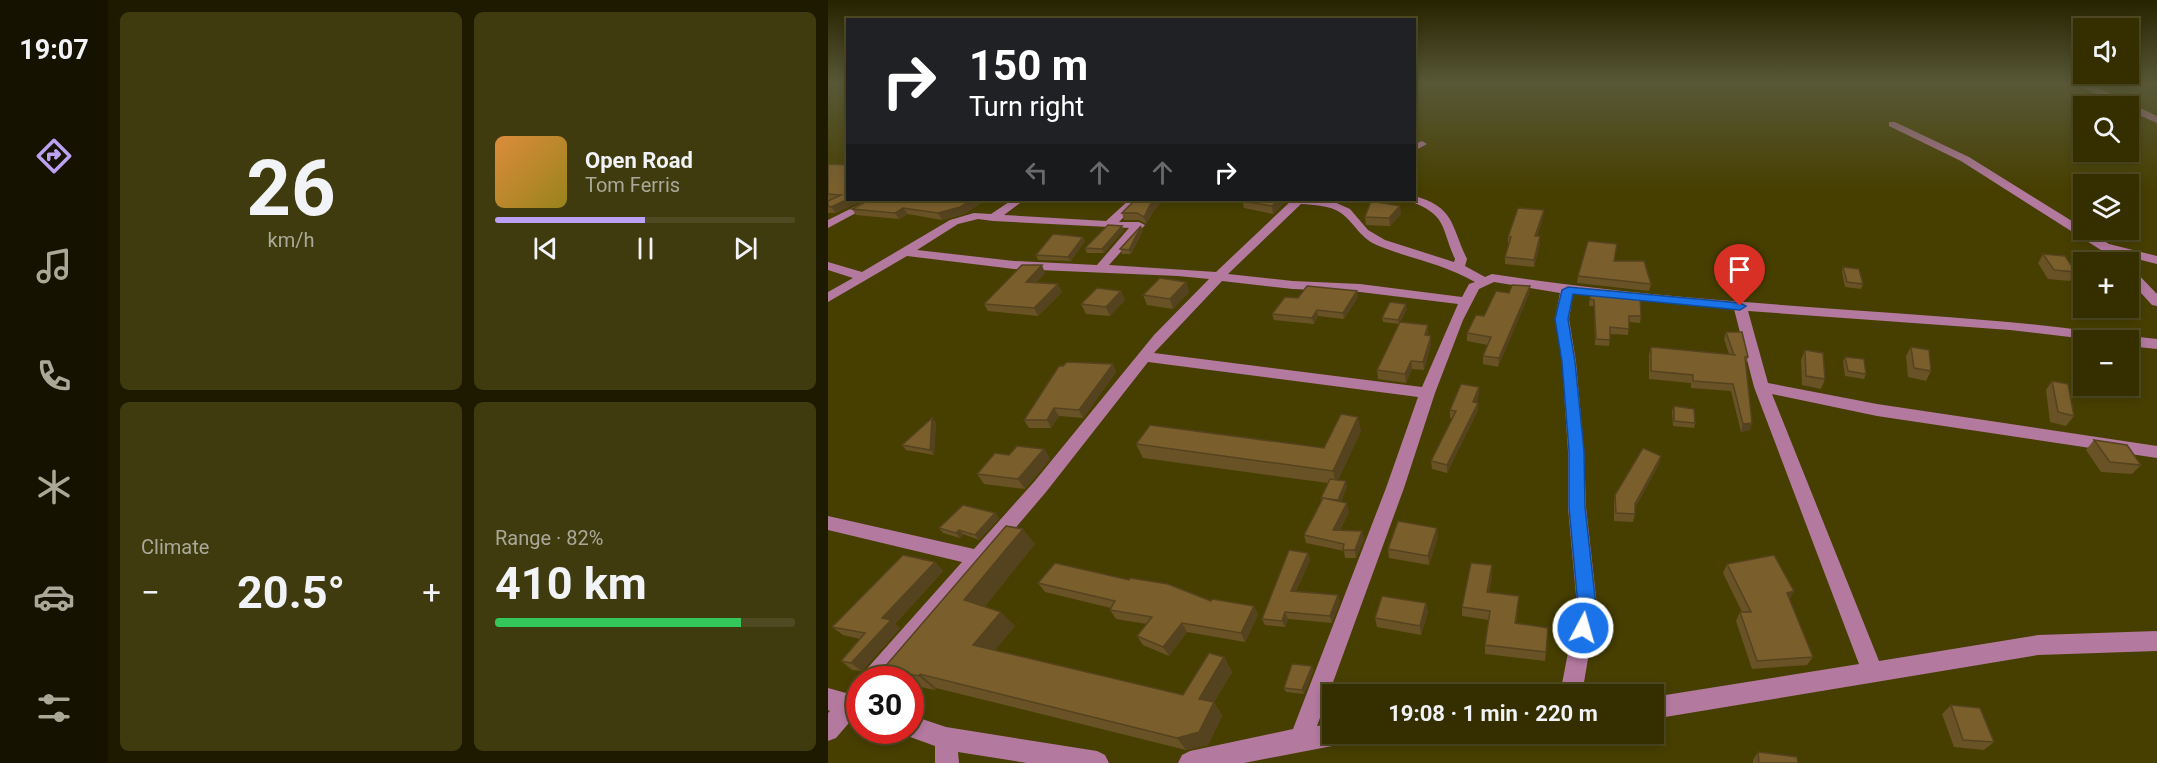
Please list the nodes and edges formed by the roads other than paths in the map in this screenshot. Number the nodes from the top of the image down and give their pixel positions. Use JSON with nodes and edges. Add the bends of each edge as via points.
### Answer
{"nodes":[{"id":1,"x":1892,"y":124,"type":"dead end"},
{"id":2,"x":1416,"y":200,"type":"edge"},
{"id":3,"x":873,"y":201,"type":"edge"},
{"id":4,"x":1018,"y":201,"type":"edge"},
{"id":5,"x":1134,"y":201,"type":"edge"},
{"id":6,"x":1297,"y":201,"type":"edge"},
{"id":7,"x":1308,"y":201,"type":"edge"},
{"id":8,"x":993,"y":218,"type":"junction"},
{"id":9,"x":828,"y":225,"type":"edge"},
{"id":10,"x":1109,"y":225,"type":"junction"},
{"id":11,"x":2105,"y":247,"type":"junction"},
{"id":12,"x":907,"y":252,"type":"junction"},
{"id":13,"x":2110,"y":252,"type":"edge"},
{"id":14,"x":2157,"y":260,"type":"edge"},
{"id":15,"x":828,"y":266,"type":"edge"},
{"id":16,"x":1458,"y":267,"type":"junction"},
{"id":17,"x":1100,"y":269,"type":"junction"},
{"id":18,"x":1219,"y":276,"type":"junction"},
{"id":19,"x":864,"y":277,"type":"junction"},
{"id":20,"x":1483,"y":281,"type":"junction"},
{"id":21,"x":2139,"y":283,"type":"edge"},
{"id":22,"x":1568,"y":290,"type":"junction"},
{"id":23,"x":828,"y":298,"type":"edge"},
{"id":24,"x":1466,"y":301,"type":"junction"},
{"id":25,"x":2157,"y":302,"type":"edge"},
{"id":26,"x":1740,"y":306,"type":"junction"},
{"id":27,"x":2073,"y":333,"type":"edge"},
{"id":28,"x":2139,"y":342,"type":"edge"},
{"id":29,"x":2157,"y":344,"type":"edge"},
{"id":30,"x":1145,"y":357,"type":"junction"},
{"id":31,"x":1762,"y":387,"type":"junction"},
{"id":32,"x":1427,"y":393,"type":"junction"},
{"id":33,"x":2157,"y":452,"type":"edge"},
{"id":34,"x":828,"y":523,"type":"edge"},
{"id":35,"x":978,"y":558,"type":"junction"},
{"id":36,"x":2157,"y":641,"type":"edge"},
{"id":37,"x":884,"y":666,"type":"edge"},
{"id":38,"x":1873,"y":672,"type":"junction"},
{"id":39,"x":1573,"y":684,"type":"edge"},
{"id":40,"x":828,"y":699,"type":"edge"},
{"id":41,"x":846,"y":701,"type":"edge"},
{"id":42,"x":1664,"y":706,"type":"edge"},
{"id":43,"x":846,"y":712,"type":"edge"},
{"id":44,"x":828,"y":730,"type":"edge"},
{"id":45,"x":924,"y":731,"type":"edge"},
{"id":46,"x":1322,"y":737,"type":"edge"},
{"id":47,"x":946,"y":738,"type":"junction"},
{"id":48,"x":1301,"y":739,"type":"junction"},
{"id":49,"x":947,"y":763,"type":"edge"},
{"id":50,"x":1097,"y":763,"type":"edge"},
{"id":51,"x":1190,"y":763,"type":"edge"}],
"edges":[{"from":1,"to":11,"type":"street","via":[[1965,159]]},
{"from":2,"to":16,"type":"street","via":[[1442,211],[1461,259]]},
{"from":3,"to":9,"type":"street"},
{"from":4,"to":8,"type":"street"},
{"from":5,"to":10,"type":"street"},
{"from":6,"to":18,"type":"street"},
{"from":7,"to":16,"type":"street","via":[[1328,203],[1346,211],[1364,232],[1381,243]]},
{"from":8,"to":10,"type":"street"},
{"from":8,"to":12,"type":"street","via":[[982,214],[954,222]]},
{"from":10,"to":17,"type":"street","via":[[1139,225]]},
{"from":11,"to":13,"type":"street"},
{"from":11,"to":14,"type":"street"},
{"from":12,"to":17,"type":"street","via":[[1014,265]]},
{"from":12,"to":19,"type":"street"},
{"from":15,"to":19,"type":"street"},
{"from":16,"to":20,"type":"street"},
{"from":17,"to":18,"type":"street"},
{"from":18,"to":24,"type":"street"},
{"from":18,"to":30,"type":"street"},
{"from":19,"to":23,"type":"street"},
{"from":20,"to":22,"type":"street","via":[[1492,278]]},
{"from":20,"to":24,"type":"street","via":[[1473,287]]},
{"from":21,"to":25,"type":"street"},
{"from":22,"to":26,"type":"street"},
{"from":22,"to":39,"type":"street","via":[[1562,319],[1569,362],[1587,606]]},
{"from":24,"to":32,"type":"street"},
{"from":26,"to":27,"type":"street"},
{"from":26,"to":31,"type":"street"},
{"from":28,"to":29,"type":"street"},
{"from":30,"to":32,"type":"street"},
{"from":30,"to":35,"type":"street"},
{"from":31,"to":33,"type":"street","via":[[1877,410]]},
{"from":31,"to":38,"type":"street"},
{"from":32,"to":48,"type":"street"},
{"from":34,"to":35,"type":"street"},
{"from":35,"to":37,"type":"street"},
{"from":36,"to":38,"type":"street","via":[[2038,645]]},
{"from":38,"to":42,"type":"street"},
{"from":40,"to":41,"type":"street"},
{"from":43,"to":44,"type":"street"},
{"from":45,"to":47,"type":"street"},
{"from":46,"to":48,"type":"street"},
{"from":47,"to":49,"type":"street"},
{"from":47,"to":50,"type":"street"},
{"from":48,"to":51,"type":"street"}]}
